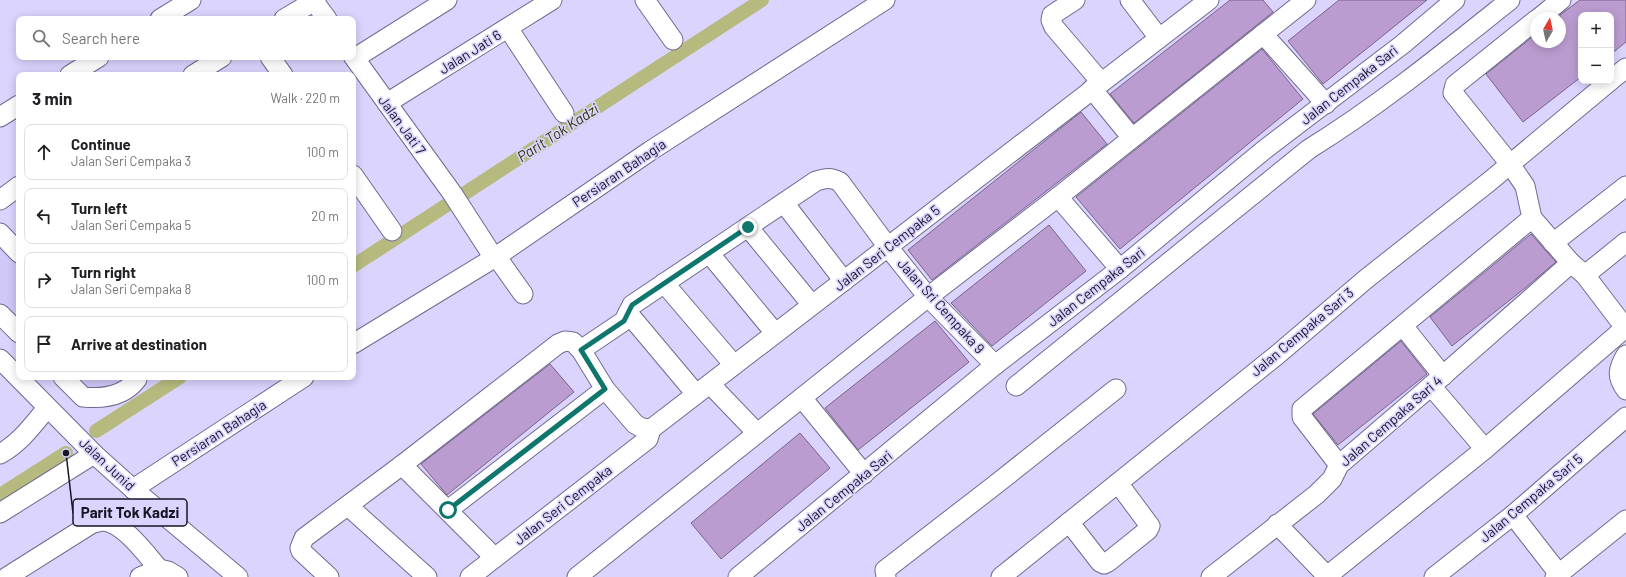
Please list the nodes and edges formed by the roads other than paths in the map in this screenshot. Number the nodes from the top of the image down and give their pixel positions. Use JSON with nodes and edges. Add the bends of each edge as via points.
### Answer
{"nodes":[{"id":1,"x":191,"y":0,"type":"edge"},
{"id":2,"x":446,"y":0,"type":"edge"},
{"id":3,"x":552,"y":0,"type":"edge"},
{"id":4,"x":646,"y":0,"type":"edge"},
{"id":5,"x":885,"y":0,"type":"edge"},
{"id":6,"x":1075,"y":0,"type":"edge"},
{"id":7,"x":1130,"y":0,"type":"edge"},
{"id":8,"x":1455,"y":0,"type":"edge"},
{"id":9,"x":1510,"y":0,"type":"edge"},
{"id":10,"x":1561,"y":0,"type":"edge"},
{"id":11,"x":315,"y":1,"type":"edge"},
{"id":12,"x":1206,"y":1,"type":"edge"},
{"id":13,"x":1294,"y":4,"type":"edge"},
{"id":14,"x":1546,"y":12,"type":"edge"},
{"id":15,"x":165,"y":16,"type":"edge"},
{"id":16,"x":289,"y":16,"type":"edge"},
{"id":17,"x":325,"y":16,"type":"edge"},
{"id":18,"x":1530,"y":25,"type":"edge"},
{"id":19,"x":508,"y":28,"type":"junction"},
{"id":20,"x":1263,"y":34,"type":"junction"},
{"id":21,"x":1159,"y":38,"type":"junction"},
{"id":22,"x":673,"y":40,"type":"dead end"},
{"id":23,"x":356,"y":56,"type":"edge"},
{"id":24,"x":95,"y":60,"type":"edge"},
{"id":25,"x":217,"y":60,"type":"edge"},
{"id":26,"x":272,"y":60,"type":"edge"},
{"id":27,"x":356,"y":60,"type":"edge"},
{"id":28,"x":1626,"y":68,"type":"edge"},
{"id":29,"x":77,"y":72,"type":"edge"},
{"id":30,"x":198,"y":72,"type":"edge"},
{"id":31,"x":281,"y":72,"type":"edge"},
{"id":32,"x":1614,"y":78,"type":"edge"},
{"id":33,"x":1607,"y":84,"type":"edge"},
{"id":34,"x":1097,"y":86,"type":"junction"},
{"id":35,"x":387,"y":103,"type":"junction"},
{"id":36,"x":1326,"y":104,"type":"junction"},
{"id":37,"x":16,"y":107,"type":"edge"},
{"id":38,"x":564,"y":113,"type":"dead end"},
{"id":39,"x":0,"y":117,"type":"edge"},
{"id":40,"x":1132,"y":138,"type":"junction"},
{"id":41,"x":1510,"y":164,"type":"junction"},
{"id":42,"x":356,"y":179,"type":"edge"},
{"id":43,"x":1626,"y":186,"type":"edge"},
{"id":44,"x":16,"y":188,"type":"edge"},
{"id":45,"x":1058,"y":197,"type":"junction"},
{"id":46,"x":0,"y":200,"type":"edge"},
{"id":47,"x":784,"y":203,"type":"junction"},
{"id":48,"x":1532,"y":218,"type":"junction"},
{"id":49,"x":748,"y":227,"type":"junction"},
{"id":50,"x":392,"y":231,"type":"dead end"},
{"id":51,"x":0,"y":233,"type":"edge"},
{"id":52,"x":1626,"y":242,"type":"edge"},
{"id":53,"x":1553,"y":243,"type":"junction"},
{"id":54,"x":888,"y":247,"type":"junction"},
{"id":55,"x":16,"y":250,"type":"edge"},
{"id":56,"x":709,"y":253,"type":"junction"},
{"id":57,"x":495,"y":257,"type":"junction"},
{"id":58,"x":1578,"y":269,"type":"junction"},
{"id":59,"x":1120,"y":270,"type":"junction"},
{"id":60,"x":844,"y":281,"type":"junction"},
{"id":61,"x":664,"y":283,"type":"junction"},
{"id":62,"x":523,"y":294,"type":"dead end"},
{"id":63,"x":928,"y":297,"type":"junction"},
{"id":64,"x":812,"y":305,"type":"junction"},
{"id":65,"x":628,"y":313,"type":"junction"},
{"id":66,"x":0,"y":314,"type":"edge"},
{"id":67,"x":1403,"y":326,"type":"junction"},
{"id":68,"x":1626,"y":328,"type":"edge"},
{"id":69,"x":16,"y":330,"type":"edge"},
{"id":70,"x":776,"y":333,"type":"junction"},
{"id":71,"x":356,"y":342,"type":"edge"},
{"id":72,"x":581,"y":350,"type":"junction"},
{"id":73,"x":1626,"y":355,"type":"edge"},
{"id":74,"x":0,"y":359,"type":"edge"},
{"id":75,"x":734,"y":365,"type":"junction"},
{"id":76,"x":995,"y":365,"type":"junction"},
{"id":77,"x":16,"y":370,"type":"edge"},
{"id":78,"x":66,"y":380,"type":"edge"},
{"id":79,"x":299,"y":380,"type":"edge"},
{"id":80,"x":1437,"y":381,"type":"junction"},
{"id":81,"x":35,"y":383,"type":"edge"},
{"id":82,"x":129,"y":384,"type":"edge"},
{"id":83,"x":1016,"y":386,"type":"dead end"},
{"id":84,"x":605,"y":389,"type":"junction"},
{"id":85,"x":703,"y":389,"type":"junction"},
{"id":86,"x":1116,"y":389,"type":"dead end"},
{"id":87,"x":1626,"y":390,"type":"edge"},
{"id":88,"x":802,"y":398,"type":"junction"},
{"id":89,"x":47,"y":408,"type":"junction"},
{"id":90,"x":1626,"y":417,"type":"edge"},
{"id":91,"x":651,"y":429,"type":"junction"},
{"id":92,"x":757,"y":433,"type":"junction"},
{"id":93,"x":1485,"y":449,"type":"junction"},
{"id":94,"x":0,"y":454,"type":"edge"},
{"id":95,"x":94,"y":454,"type":"junction"},
{"id":96,"x":402,"y":465,"type":"junction"},
{"id":97,"x":1339,"y":465,"type":"junction"},
{"id":98,"x":864,"y":474,"type":"junction"},
{"id":99,"x":1118,"y":483,"type":"junction"},
{"id":100,"x":133,"y":489,"type":"junction"},
{"id":101,"x":348,"y":506,"type":"junction"},
{"id":102,"x":448,"y":510,"type":"junction"},
{"id":103,"x":0,"y":513,"type":"edge"},
{"id":104,"x":1513,"y":515,"type":"junction"},
{"id":105,"x":1626,"y":520,"type":"edge"},
{"id":106,"x":1069,"y":522,"type":"junction"},
{"id":107,"x":1277,"y":524,"type":"junction"},
{"id":108,"x":494,"y":558,"type":"junction"},
{"id":109,"x":159,"y":569,"type":"junction"},
{"id":110,"x":1556,"y":575,"type":"edge"},
{"id":111,"x":8,"y":577,"type":"edge"},
{"id":112,"x":140,"y":577,"type":"edge"},
{"id":113,"x":178,"y":577,"type":"edge"},
{"id":114,"x":238,"y":577,"type":"edge"},
{"id":115,"x":329,"y":577,"type":"edge"},
{"id":116,"x":427,"y":577,"type":"edge"},
{"id":117,"x":470,"y":577,"type":"edge"},
{"id":118,"x":577,"y":577,"type":"edge"},
{"id":119,"x":738,"y":577,"type":"edge"},
{"id":120,"x":886,"y":577,"type":"edge"},
{"id":121,"x":1000,"y":577,"type":"edge"},
{"id":122,"x":1211,"y":577,"type":"edge"},
{"id":123,"x":1326,"y":577,"type":"edge"},
{"id":124,"x":1434,"y":577,"type":"edge"}],
"edges":[{"from":1,"to":15,"type":"street"},
{"from":2,"to":23,"type":"street"},
{"from":3,"to":19,"type":"street","name":"Jalan Jati 6"},
{"from":4,"to":22,"type":"street"},
{"from":5,"to":57,"type":"street","name":"Persiaran Bahagia","via":[[650,152]]},
{"from":6,"to":34,"type":"street","via":[[1052,15],[1051,20]]},
{"from":7,"to":21,"type":"street"},
{"from":8,"to":36,"type":"street","name":"Jalan Cempaka Sari"},
{"from":9,"to":83,"type":"street","via":[[1424,68],[1339,131],[1309,149]]},
{"from":10,"to":14,"type":"street"},
{"from":11,"to":16,"type":"street"},
{"from":11,"to":17,"type":"street"},
{"from":12,"to":21,"type":"street","name":"Jalan Seri Cempaka 5"},
{"from":13,"to":20,"type":"street"},
{"from":18,"to":41,"type":"street","via":[[1455,85],[1453,90]]},
{"from":19,"to":35,"type":"street","name":"Jalan Jati 6"},
{"from":19,"to":38,"type":"street"},
{"from":20,"to":36,"type":"street"},
{"from":20,"to":40,"type":"street"},
{"from":21,"to":34,"type":"street","name":"Jalan Seri Cempaka 5"},
{"from":24,"to":29,"type":"street"},
{"from":25,"to":30,"type":"street"},
{"from":26,"to":31,"type":"street"},
{"from":27,"to":35,"type":"street","name":"Jalan Jati 7"},
{"from":28,"to":32,"type":"street","name":"Jalan Cempaka Sari 3"},
{"from":33,"to":41,"type":"street","name":"Jalan Cempaka Sari 3"},
{"from":34,"to":40,"type":"street"},
{"from":34,"to":54,"type":"street","name":"Jalan Seri Cempaka 5"},
{"from":35,"to":57,"type":"street","name":"Jalan Jati 7"},
{"from":36,"to":59,"type":"street","name":"Jalan Cempaka Sari","via":[[1264,150]]},
{"from":37,"to":39,"type":"street"},
{"from":40,"to":45,"type":"street"},
{"from":41,"to":48,"type":"street","via":[[1525,186]]},
{"from":41,"to":99,"type":"street","name":"Jalan Cempaka Sari 3"},
{"from":42,"to":50,"type":"street"},
{"from":43,"to":53,"type":"street"},
{"from":44,"to":46,"type":"street"},
{"from":45,"to":59,"type":"street"},
{"from":45,"to":63,"type":"street"},
{"from":47,"to":49,"type":"street"},
{"from":47,"to":54,"type":"street","name":"Jalan Sri Cempaka 9","via":[[816,181],[834,178],[840,182]]},
{"from":47,"to":60,"type":"street"},
{"from":48,"to":53,"type":"street"},
{"from":48,"to":67,"type":"street"},
{"from":49,"to":56,"type":"street"},
{"from":49,"to":64,"type":"street"},
{"from":51,"to":55,"type":"street"},
{"from":52,"to":58,"type":"street","name":"Jalan Cempaka Sari 4"},
{"from":53,"to":58,"type":"street"},
{"from":54,"to":60,"type":"street","name":"Jalan Seri Cempaka 5"},
{"from":54,"to":63,"type":"street","name":"Jalan Sri Cempaka 9"},
{"from":56,"to":61,"type":"street"},
{"from":56,"to":70,"type":"street"},
{"from":57,"to":62,"type":"street","name":"Jalan Jati 7"},
{"from":57,"to":71,"type":"street","name":"Persiaran Bahagia"},
{"from":58,"to":68,"type":"street"},
{"from":58,"to":80,"type":"street","name":"Jalan Cempaka Sari 4"},
{"from":59,"to":76,"type":"street","name":"Jalan Cempaka Sari"},
{"from":60,"to":64,"type":"street","name":"Jalan Seri Cempaka 5"},
{"from":61,"to":65,"type":"street","via":[[632,305]]},
{"from":61,"to":75,"type":"street"},
{"from":63,"to":76,"type":"street","name":"Jalan Sri Cempaka 9"},
{"from":63,"to":88,"type":"street"},
{"from":64,"to":70,"type":"street","name":"Jalan Seri Cempaka 5"},
{"from":65,"to":72,"type":"street","via":[[624,321]]},
{"from":65,"to":85,"type":"street"},
{"from":66,"to":69,"type":"street"},
{"from":67,"to":80,"type":"street"},
{"from":67,"to":97,"type":"street","via":[[1302,409],[1302,417]]},
{"from":68,"to":93,"type":"street"},
{"from":70,"to":75,"type":"street","name":"Jalan Seri Cempaka 5"},
{"from":72,"to":84,"type":"street"},
{"from":72,"to":96,"type":"street","via":[[573,342],[565,340],[558,344]]},
{"from":73,"to":87,"type":"street","via":[[1619,367],[1620,381]]},
{"from":74,"to":77,"type":"street","name":"Jalan Junid"},
{"from":75,"to":85,"type":"street","name":"Jalan Seri Cempaka 5"},
{"from":76,"to":98,"type":"street","name":"Jalan Cempaka Sari"},
{"from":78,"to":82,"type":"street","via":[[83,397],[109,397]]},
{"from":79,"to":100,"type":"street","name":"Persiaran Bahagia"},
{"from":80,"to":93,"type":"street"},
{"from":80,"to":97,"type":"street","name":"Jalan Cempaka Sari 4"},
{"from":81,"to":89,"type":"street","name":"Jalan Junid"},
{"from":84,"to":91,"type":"street","via":[[635,424]]},
{"from":84,"to":102,"type":"street"},
{"from":85,"to":91,"type":"street","name":"Jalan Seri Cempaka 5"},
{"from":85,"to":92,"type":"street"},
{"from":86,"to":120,"type":"street","via":[[885,570]]},
{"from":88,"to":92,"type":"street"},
{"from":88,"to":98,"type":"street"},
{"from":89,"to":94,"type":"street","via":[[24,436]]},
{"from":89,"to":95,"type":"street","name":"Jalan Junid"},
{"from":90,"to":104,"type":"street","name":"Jalan Cempaka Sari 5"},
{"from":91,"to":108,"type":"street","name":"Jalan Seri Cempaka","via":[[648,439]]},
{"from":92,"to":118,"type":"street"},
{"from":93,"to":123,"type":"street"},
{"from":95,"to":100,"type":"street","name":"Jalan Junid"},
{"from":95,"to":103,"type":"street"},
{"from":96,"to":101,"type":"street"},
{"from":96,"to":102,"type":"street"},
{"from":97,"to":107,"type":"street","name":"Jalan Cempaka Sari 4","via":[[1332,480]]},
{"from":98,"to":119,"type":"street","name":"Jalan Cempaka Sari"},
{"from":99,"to":106,"type":"street","name":"Jalan Cempaka Sari 3"},
{"from":99,"to":106,"type":"street","via":[[1150,526],[1108,562],[1100,562]]},
{"from":100,"to":114,"type":"street","name":"Jalan Junid"},
{"from":101,"to":115,"type":"street","via":[[304,538],[300,548]]},
{"from":101,"to":116,"type":"street"},
{"from":102,"to":108,"type":"street"},
{"from":104,"to":110,"type":"street"},
{"from":104,"to":124,"type":"street","name":"Jalan Cempaka Sari 5"},
{"from":105,"to":110,"type":"street"},
{"from":106,"to":121,"type":"street","name":"Jalan Cempaka Sari 3"},
{"from":107,"to":122,"type":"street","name":"Jalan Cempaka Sari 4"},
{"from":107,"to":123,"type":"street"},
{"from":108,"to":117,"type":"street","name":"Jalan Seri Cempaka"},
{"from":109,"to":111,"type":"street","via":[[118,526],[104,521],[91,524]]},
{"from":109,"to":112,"type":"street"},
{"from":109,"to":113,"type":"street"}]}
